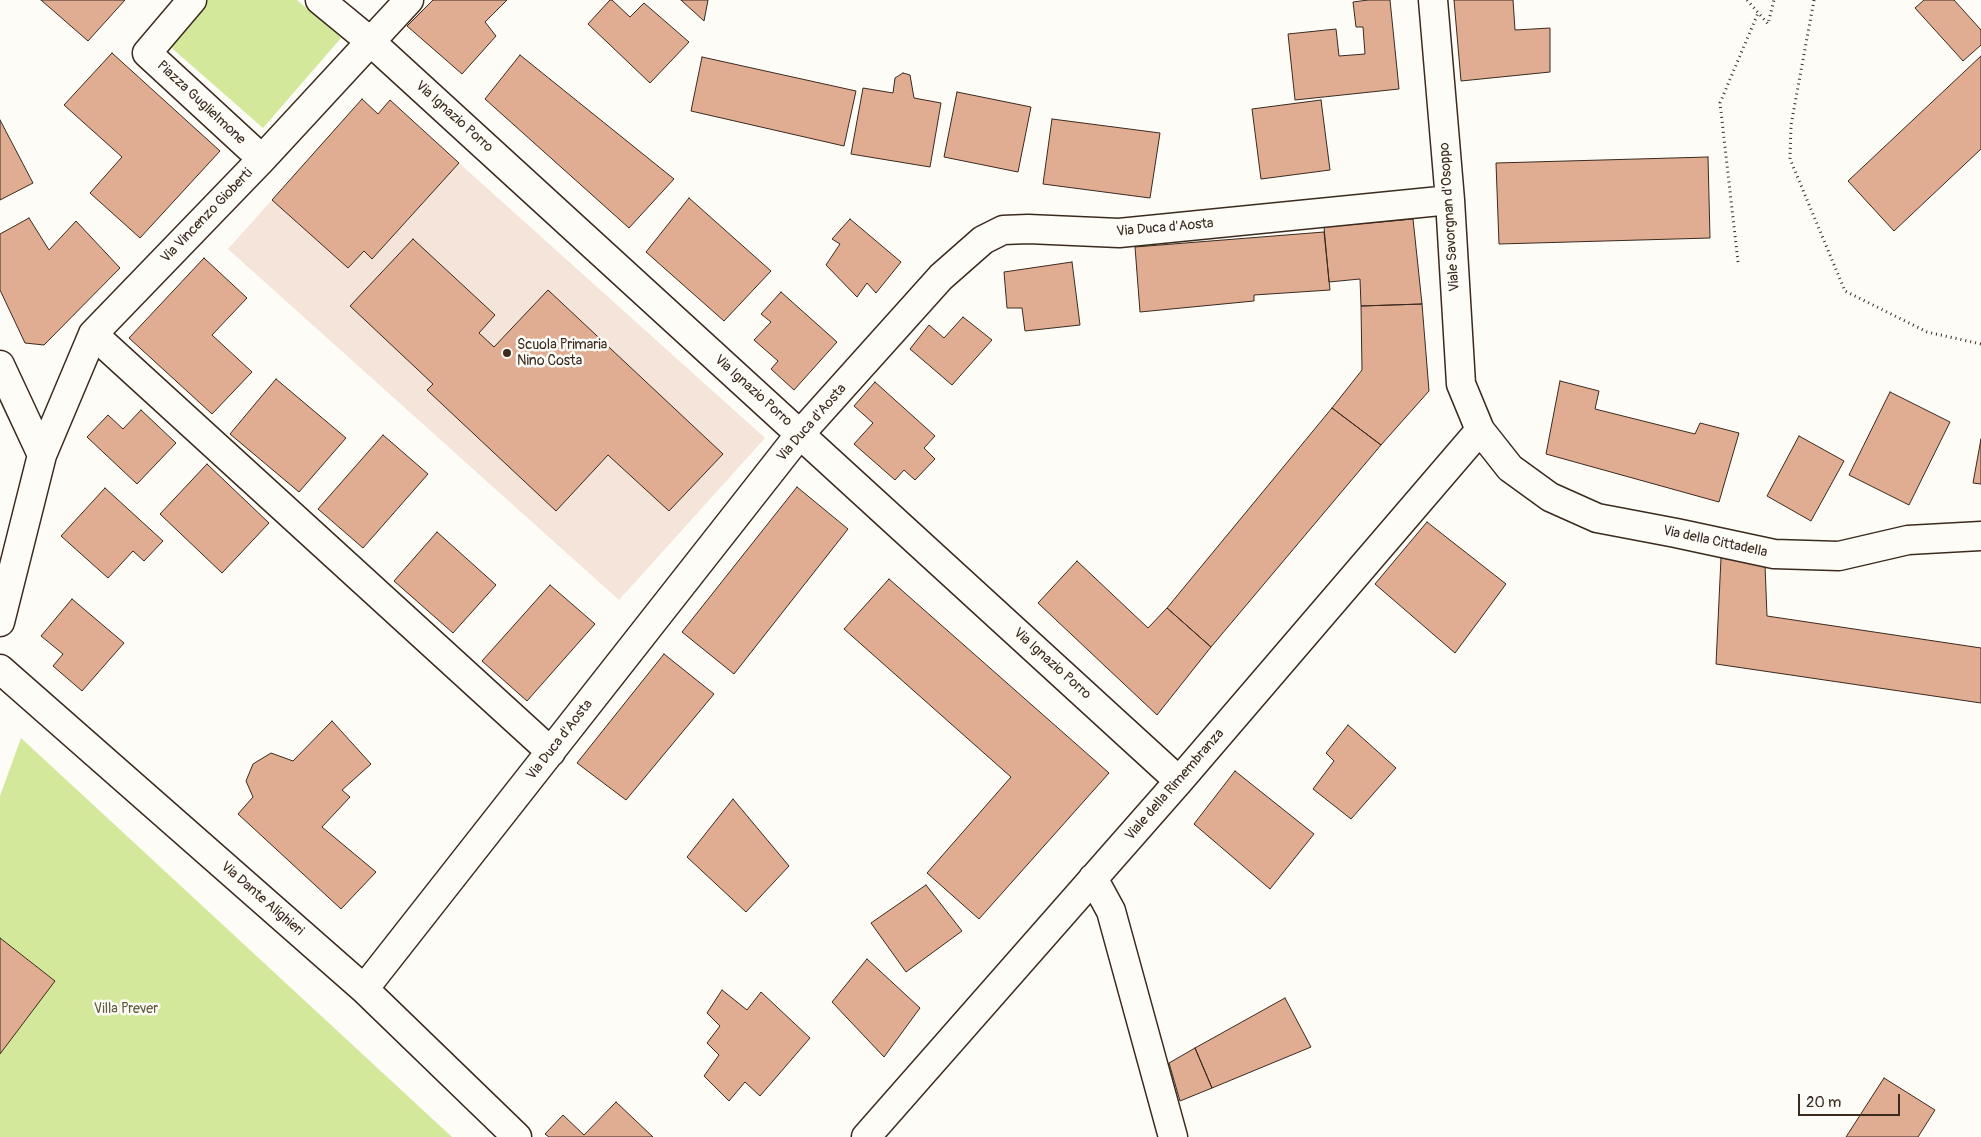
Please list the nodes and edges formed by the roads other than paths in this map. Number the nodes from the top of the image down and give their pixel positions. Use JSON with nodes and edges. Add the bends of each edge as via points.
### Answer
{"nodes":[{"id":1,"x":192,"y":0,"type":"edge"},
{"id":2,"x":320,"y":0,"type":"edge"},
{"id":3,"x":409,"y":0,"type":"edge"},
{"id":4,"x":1433,"y":0,"type":"edge"},
{"id":5,"x":371,"y":42,"type":"junction"},
{"id":6,"x":262,"y":159,"type":"junction"},
{"id":7,"x":1450,"y":200,"type":"junction"},
{"id":8,"x":93,"y":334,"type":"junction"},
{"id":9,"x":0,"y":365,"type":"edge"},
{"id":10,"x":1480,"y":430,"type":"junction"},
{"id":11,"x":800,"y":434,"type":"junction"},
{"id":12,"x":42,"y":455,"type":"junction"},
{"id":13,"x":1981,"y":536,"type":"edge"},
{"id":14,"x":2,"y":609,"type":"edge"},
{"id":15,"x":0,"y":669,"type":"edge"},
{"id":16,"x":551,"y":752,"type":"junction"},
{"id":17,"x":1179,"y":781,"type":"junction"},
{"id":18,"x":1093,"y":878,"type":"junction"},
{"id":19,"x":364,"y":989,"type":"junction"},
{"id":20,"x":517,"y":1137,"type":"edge"},
{"id":21,"x":866,"y":1137,"type":"edge"},
{"id":22,"x":1173,"y":1137,"type":"edge"}],
"edges":[{"from":1,"to":6,"type":"street","name":"Piazza Guglielmone","via":[[147,53]]},
{"from":2,"to":5,"type":"street"},
{"from":3,"to":5,"type":"street","name":"Via Vincenzo Gioberti"},
{"from":4,"to":7,"type":"street","name":"Viale Savorgnan d'Osoppo"},
{"from":5,"to":6,"type":"street","name":"Via Vincenzo Gioberti"},
{"from":5,"to":11,"type":"street","name":"Via Ignazio Porro"},
{"from":6,"to":8,"type":"street","name":"Via Vincenzo Gioberti"},
{"from":7,"to":10,"type":"street","name":"Viale Savorgnan d'Osoppo","via":[[1461,384]]},
{"from":7,"to":11,"type":"street","name":"Via Duca d'Aosta","via":[[1119,233],[1003,230],[984,240],[941,277]]},
{"from":8,"to":12,"type":"street","name":"Via Vincenzo Gioberti"},
{"from":8,"to":16,"type":"street"},
{"from":9,"to":12,"type":"street"},
{"from":10,"to":13,"type":"street","name":"Via della Cittadella","via":[[1510,468],[1550,497],[1597,518],[1774,554],[1839,556],[1908,540]]},
{"from":10,"to":17,"type":"street","name":"Viale della Rimembranza"},
{"from":11,"to":16,"type":"street","name":"Via Duca d'Aosta"},
{"from":11,"to":17,"type":"street","name":"Via Ignazio Porro"},
{"from":12,"to":14,"type":"street"},
{"from":15,"to":19,"type":"street","name":"Via Dante Alighieri"},
{"from":16,"to":19,"type":"street","name":"Via Duca d'Aosta"},
{"from":17,"to":18,"type":"street","name":"Viale della Rimembranza"},
{"from":18,"to":21,"type":"street","name":"Viale della Rimembranza"},
{"from":18,"to":22,"type":"street","via":[[1111,911]]},
{"from":19,"to":20,"type":"street","name":"Via Dante Alighieri"}]}
